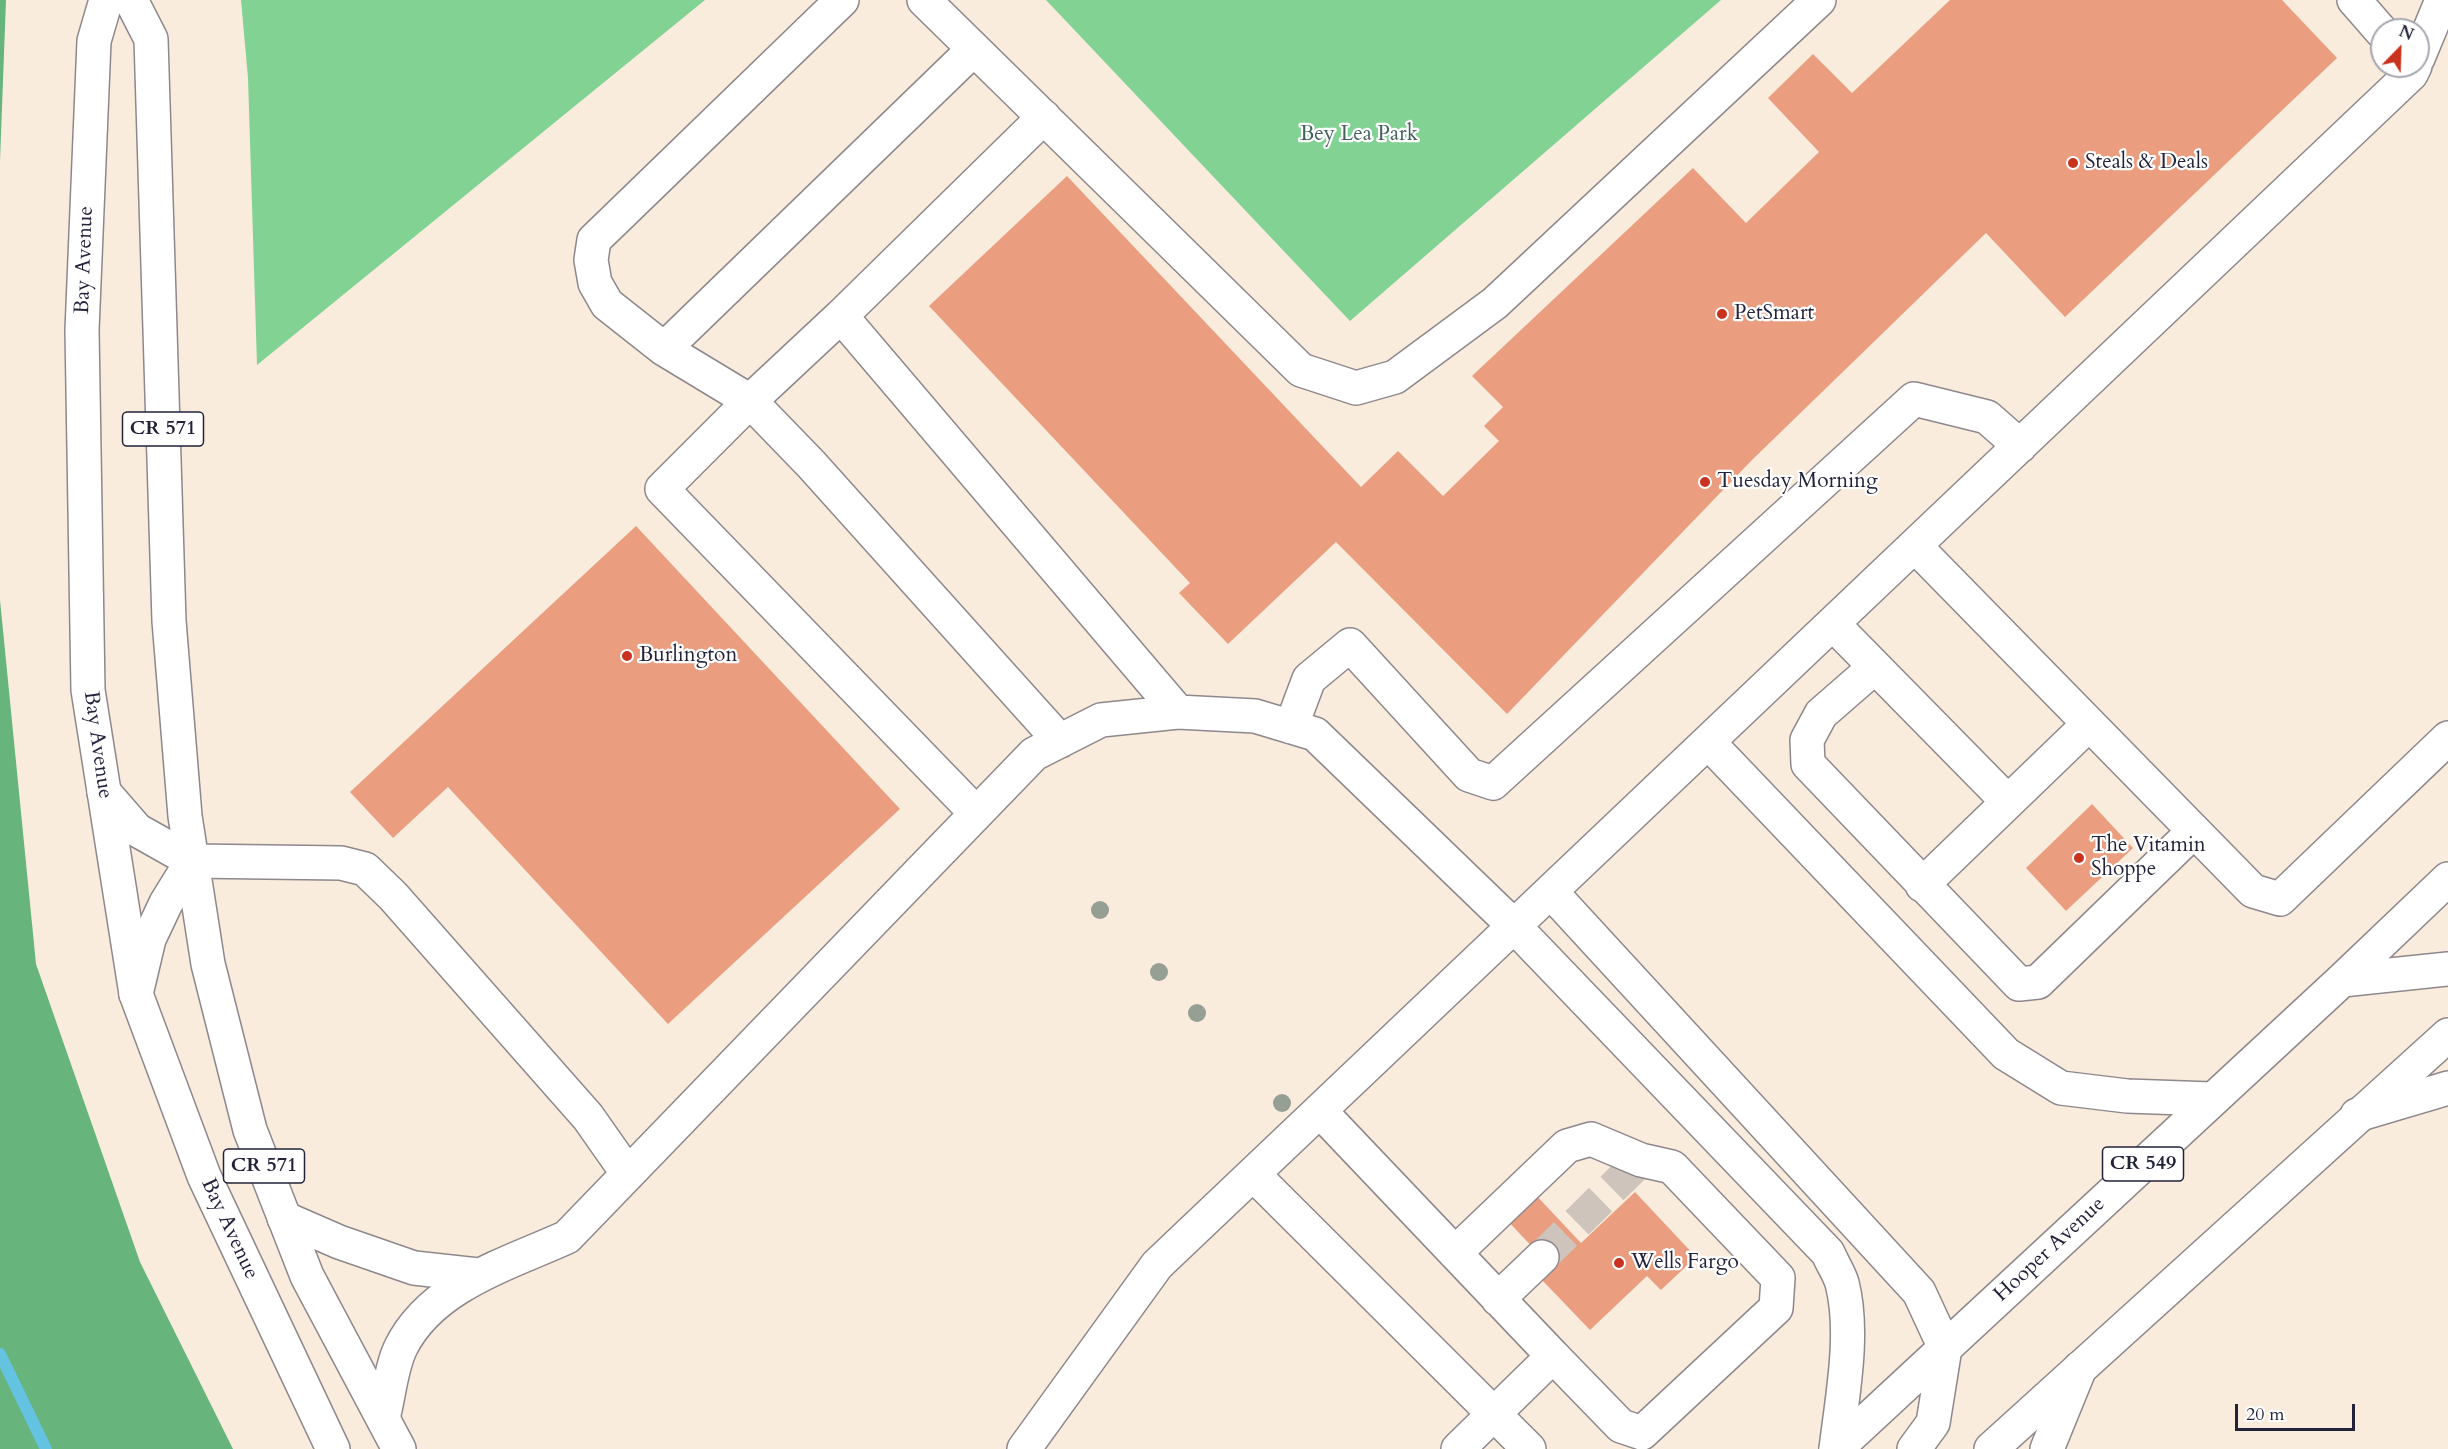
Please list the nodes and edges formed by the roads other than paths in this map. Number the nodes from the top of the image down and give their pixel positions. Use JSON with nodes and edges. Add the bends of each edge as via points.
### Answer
{"nodes":[{"id":1,"x":106,"y":0,"type":"edge"},
{"id":2,"x":131,"y":0,"type":"edge"},
{"id":3,"x":842,"y":0,"type":"edge"},
{"id":4,"x":924,"y":0,"type":"edge"},
{"id":5,"x":1819,"y":0,"type":"edge"},
{"id":6,"x":2354,"y":0,"type":"edge"},
{"id":7,"x":2370,"y":18,"type":"edge"},
{"id":8,"x":2442,"y":18,"type":"edge"},
{"id":9,"x":2430,"y":38,"type":"edge"},
{"id":10,"x":974,"y":49,"type":"junction"},
{"id":11,"x":2407,"y":78,"type":"edge"},
{"id":12,"x":1044,"y":117,"type":"junction"},
{"id":13,"x":841,"y":316,"type":"junction"},
{"id":14,"x":664,"y":349,"type":"junction"},
{"id":15,"x":750,"y":401,"type":"junction"},
{"id":16,"x":2020,"y":446,"type":"junction"},
{"id":17,"x":1915,"y":546,"type":"junction"},
{"id":18,"x":1833,"y":624,"type":"junction"},
{"id":19,"x":1875,"y":667,"type":"junction"},
{"id":20,"x":1178,"y":712,"type":"junction"},
{"id":21,"x":2089,"y":724,"type":"junction"},
{"id":22,"x":1291,"y":727,"type":"junction"},
{"id":23,"x":2448,"y":738,"type":"edge"},
{"id":24,"x":1060,"y":741,"type":"junction"},
{"id":25,"x":1708,"y":742,"type":"junction"},
{"id":26,"x":104,"y":792,"type":"junction"},
{"id":27,"x":2008,"y":802,"type":"junction"},
{"id":28,"x":976,"y":813,"type":"junction"},
{"id":29,"x":2194,"y":831,"type":"junction"},
{"id":30,"x":192,"y":861,"type":"junction"},
{"id":31,"x":2448,"y":879,"type":"edge"},
{"id":32,"x":1922,"y":885,"type":"junction"},
{"id":33,"x":1551,"y":892,"type":"junction"},
{"id":34,"x":1514,"y":926,"type":"junction"},
{"id":35,"x":2448,"y":969,"type":"edge"},
{"id":36,"x":2342,"y":980,"type":"junction"},
{"id":37,"x":136,"y":994,"type":"junction"},
{"id":38,"x":2448,"y":1035,"type":"edge"},
{"id":39,"x":2448,"y":1088,"type":"edge"},
{"id":40,"x":2212,"y":1100,"type":"junction"},
{"id":41,"x":1320,"y":1111,"type":"junction"},
{"id":42,"x":2357,"y":1115,"type":"junction"},
{"id":43,"x":628,"y":1173,"type":"junction"},
{"id":44,"x":1253,"y":1174,"type":"junction"},
{"id":45,"x":284,"y":1218,"type":"junction"},
{"id":46,"x":1455,"y":1253,"type":"junction"},
{"id":47,"x":1542,"y":1257,"type":"tunnel mouth"},
{"id":48,"x":478,"y":1275,"type":"junction"},
{"id":49,"x":1498,"y":1299,"type":"junction"},
{"id":50,"x":1945,"y":1348,"type":"junction"},
{"id":51,"x":1553,"y":1356,"type":"junction"},
{"id":52,"x":2080,"y":1368,"type":"junction"},
{"id":53,"x":1494,"y":1414,"type":"junction"},
{"id":54,"x":383,"y":1418,"type":"junction"},
{"id":55,"x":333,"y":1449,"type":"edge"},
{"id":56,"x":399,"y":1449,"type":"edge"},
{"id":57,"x":1024,"y":1449,"type":"edge"},
{"id":58,"x":1458,"y":1449,"type":"edge"},
{"id":59,"x":1529,"y":1449,"type":"edge"},
{"id":60,"x":1836,"y":1449,"type":"edge"},
{"id":61,"x":1914,"y":1449,"type":"edge"},
{"id":62,"x":1991,"y":1449,"type":"edge"},
{"id":63,"x":2047,"y":1449,"type":"edge"}],
"edges":[{"from":1,"to":26,"type":"main road","name":"Bay Avenue","number":"CR 571","via":[[94,41],[82,330],[88,690]]},
{"from":2,"to":30,"type":"main road","number":"CR 571","via":[[151,39],[169,621]]},
{"from":3,"to":14,"type":"main road","via":[[594,240],[591,260],[595,284],[607,304]]},
{"from":4,"to":10,"type":"main road"},
{"from":5,"to":12,"type":"main road","via":[[1495,303],[1395,377],[1356,388],[1301,370]]},
{"from":6,"to":7,"type":"main road"},
{"from":8,"to":9,"type":"main road"},
{"from":10,"to":12,"type":"main road"},
{"from":10,"to":14,"type":"main road"},
{"from":11,"to":16,"type":"main road"},
{"from":12,"to":13,"type":"main road"},
{"from":13,"to":15,"type":"main road"},
{"from":13,"to":20,"type":"main road"},
{"from":14,"to":15,"type":"main road"},
{"from":15,"to":24,"type":"main road"},
{"from":15,"to":28,"type":"main road","via":[[662,489]]},
{"from":16,"to":17,"type":"main road"},
{"from":16,"to":22,"type":"main road","via":[[1987,417],[1914,399],[1493,783],[1469,775],[1350,645],[1309,679]]},
{"from":17,"to":18,"type":"main road"},
{"from":17,"to":21,"type":"main road"},
{"from":18,"to":19,"type":"main road"},
{"from":18,"to":25,"type":"main road"},
{"from":19,"to":27,"type":"main road"},
{"from":19,"to":32,"type":"main road","via":[[1821,714],[1807,740],[1808,764]]},
{"from":20,"to":22,"type":"main road","via":[[1256,717]]},
{"from":20,"to":24,"type":"main road","via":[[1101,720]]},
{"from":21,"to":27,"type":"main road"},
{"from":21,"to":29,"type":"main road"},
{"from":22,"to":34,"type":"main road","via":[[1315,734]]},
{"from":23,"to":29,"type":"main road","via":[[2280,899],[2253,891]]},
{"from":24,"to":28,"type":"main road","via":[[1034,754]]},
{"from":25,"to":33,"type":"main road"},
{"from":25,"to":40,"type":"main road","via":[[2006,1054],[2061,1088]]},
{"from":26,"to":30,"type":"main road","via":[[137,830]]},
{"from":26,"to":37,"type":"main road","name":"Bay Avenue","number":"CR 571"},
{"from":27,"to":32,"type":"main road"},
{"from":28,"to":43,"type":"main road"},
{"from":29,"to":32,"type":"main road","via":[[2038,982],[2019,984]]},
{"from":30,"to":37,"type":"main road","via":[[149,939]]},
{"from":30,"to":43,"type":"main road","via":[[341,863],[366,869],[588,1117]]},
{"from":30,"to":45,"type":"main road","number":"CR 571","via":[[208,964],[247,1119]]},
{"from":31,"to":36,"type":"main road","name":"Hooper Avenue","number":"CR 549"},
{"from":33,"to":34,"type":"main road"},
{"from":33,"to":50,"type":"main road","via":[[1919,1292]]},
{"from":34,"to":41,"type":"main road"},
{"from":34,"to":60,"type":"main road","via":[[1828,1253],[1842,1282],[1845,1311],[1846,1362]]},
{"from":35,"to":36,"type":"main road"},
{"from":36,"to":40,"type":"main road","name":"Hooper Avenue","number":"CR 549"},
{"from":37,"to":55,"type":"main road","name":"Bay Avenue","number":"CR 571","via":[[204,1176]]},
{"from":38,"to":42,"type":"main road"},
{"from":39,"to":42,"type":"main road"},
{"from":40,"to":50,"type":"main road","name":"Hooper Avenue","number":"CR 549"},
{"from":41,"to":44,"type":"main road"},
{"from":41,"to":46,"type":"main road"},
{"from":42,"to":52,"type":"main road"},
{"from":43,"to":48,"type":"main road","via":[[567,1238]]},
{"from":44,"to":53,"type":"main road"},
{"from":44,"to":57,"type":"main road","via":[[1157,1265]]},
{"from":45,"to":48,"type":"main road","via":[[414,1268]]},
{"from":45,"to":54,"type":"main road","number":"CR 571","via":[[307,1276]]},
{"from":46,"to":49,"type":"main road"},
{"from":46,"to":51,"type":"main road","via":[[1567,1146],[1591,1139],[1641,1160],[1672,1167],[1778,1278],[1776,1308],[1642,1433],[1621,1426]]},
{"from":47,"to":49,"type":"main road"},
{"from":48,"to":54,"type":"main road","via":[[423,1314],[400,1348]]},
{"from":49,"to":51,"type":"main road"},
{"from":50,"to":60,"type":"main road","name":"Hooper Avenue","number":"CR 549"},
{"from":50,"to":61,"type":"main road","via":[[1933,1423]]},
{"from":51,"to":53,"type":"main road"},
{"from":52,"to":62,"type":"main road"},
{"from":52,"to":63,"type":"main road"},
{"from":53,"to":58,"type":"main road"},
{"from":53,"to":59,"type":"main road"},
{"from":54,"to":56,"type":"main road","number":"CR 571"}]}
